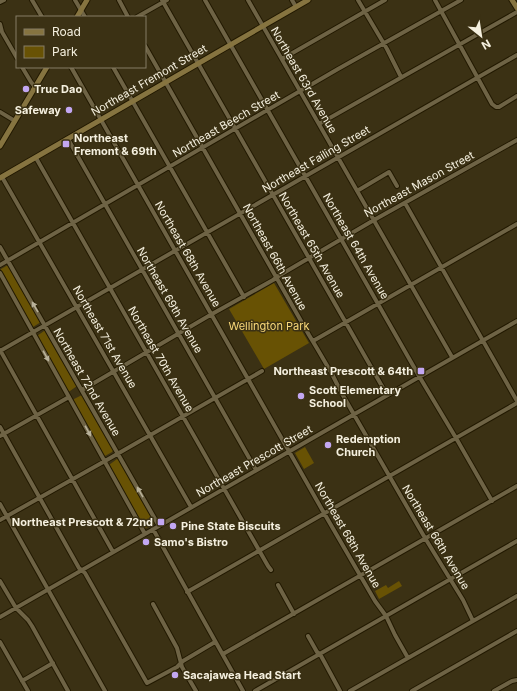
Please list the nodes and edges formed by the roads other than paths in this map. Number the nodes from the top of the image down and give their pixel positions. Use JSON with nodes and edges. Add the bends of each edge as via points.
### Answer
{"nodes":[{"id":1,"x":4,"y":0,"type":"edge"},
{"id":2,"x":32,"y":0,"type":"edge"},
{"id":3,"x":75,"y":0,"type":"edge"},
{"id":4,"x":87,"y":0,"type":"edge"},
{"id":5,"x":119,"y":0,"type":"edge"},
{"id":6,"x":205,"y":0,"type":"edge"},
{"id":7,"x":248,"y":0,"type":"edge"},
{"id":8,"x":292,"y":0,"type":"edge"},
{"id":9,"x":308,"y":0,"type":"edge"},
{"id":10,"x":358,"y":0,"type":"edge"},
{"id":11,"x":385,"y":0,"type":"edge"},
{"id":12,"x":435,"y":0,"type":"edge"},
{"id":13,"x":461,"y":0,"type":"edge"},
{"id":14,"x":512,"y":0,"type":"edge"},
{"id":15,"x":164,"y":1,"type":"edge"},
{"id":16,"x":0,"y":2,"type":"edge"},
{"id":17,"x":296,"y":7,"type":"junction"},
{"id":18,"x":517,"y":8,"type":"edge"},
{"id":19,"x":81,"y":10,"type":"junction"},
{"id":20,"x":365,"y":11,"type":"junction"},
{"id":21,"x":441,"y":11,"type":"junction"},
{"id":22,"x":517,"y":12,"type":"edge"},
{"id":23,"x":41,"y":16,"type":"edge"},
{"id":24,"x":78,"y":16,"type":"edge"},
{"id":25,"x":84,"y":16,"type":"edge"},
{"id":26,"x":127,"y":16,"type":"edge"},
{"id":27,"x":139,"y":16,"type":"edge"},
{"id":28,"x":0,"y":24,"type":"edge"},
{"id":29,"x":263,"y":26,"type":"junction"},
{"id":30,"x":383,"y":44,"type":"junction"},
{"id":31,"x":459,"y":44,"type":"junction"},
{"id":32,"x":231,"y":45,"type":"junction"},
{"id":33,"x":146,"y":48,"type":"edge"},
{"id":34,"x":517,"y":54,"type":"edge"},
{"id":35,"x":16,"y":56,"type":"edge"},
{"id":36,"x":282,"y":59,"type":"junction"},
{"id":37,"x":198,"y":64,"type":"junction"},
{"id":38,"x":23,"y":68,"type":"edge"},
{"id":39,"x":46,"y":68,"type":"edge"},
{"id":40,"x":72,"y":68,"type":"edge"},
{"id":41,"x":115,"y":68,"type":"edge"},
{"id":42,"x":401,"y":77,"type":"junction"},
{"id":43,"x":477,"y":77,"type":"junction"},
{"id":44,"x":166,"y":83,"type":"junction"},
{"id":45,"x":35,"y":87,"type":"junction"},
{"id":46,"x":300,"y":92,"type":"junction"},
{"id":47,"x":517,"y":96,"type":"edge"},
{"id":48,"x":133,"y":101,"type":"junction"},
{"id":49,"x":268,"y":110,"type":"junction"},
{"id":50,"x":0,"y":112,"type":"edge"},
{"id":51,"x":100,"y":120,"type":"junction"},
{"id":52,"x":15,"y":121,"type":"junction"},
{"id":53,"x":319,"y":124,"type":"junction"},
{"id":54,"x":235,"y":129,"type":"junction"},
{"id":55,"x":68,"y":139,"type":"junction"},
{"id":56,"x":517,"y":140,"type":"edge"},
{"id":57,"x":0,"y":146,"type":"edge"},
{"id":58,"x":203,"y":148,"type":"junction"},
{"id":59,"x":338,"y":157,"type":"junction"},
{"id":60,"x":36,"y":158,"type":"junction"},
{"id":61,"x":170,"y":167,"type":"junction"},
{"id":62,"x":305,"y":175,"type":"junction"},
{"id":63,"x":1,"y":177,"type":"edge"},
{"id":64,"x":138,"y":185,"type":"junction"},
{"id":65,"x":397,"y":186,"type":"dead end"},
{"id":66,"x":357,"y":191,"type":"junction"},
{"id":67,"x":272,"y":194,"type":"junction"},
{"id":68,"x":405,"y":203,"type":"junction"},
{"id":69,"x":105,"y":204,"type":"junction"},
{"id":70,"x":240,"y":213,"type":"junction"},
{"id":71,"x":374,"y":220,"type":"junction"},
{"id":72,"x":73,"y":223,"type":"junction"},
{"id":73,"x":517,"y":224,"type":"edge"},
{"id":74,"x":208,"y":232,"type":"junction"},
{"id":75,"x":342,"y":239,"type":"junction"},
{"id":76,"x":40,"y":242,"type":"junction"},
{"id":77,"x":0,"y":247,"type":"edge"},
{"id":78,"x":175,"y":251,"type":"junction"},
{"id":79,"x":309,"y":258,"type":"junction"},
{"id":80,"x":8,"y":261,"type":"junction"},
{"id":81,"x":0,"y":265,"type":"edge"},
{"id":82,"x":441,"y":267,"type":"junction"},
{"id":83,"x":142,"y":270,"type":"junction"},
{"id":84,"x":0,"y":273,"type":"edge"},
{"id":85,"x":276,"y":278,"type":"junction"},
{"id":86,"x":410,"y":284,"type":"junction"},
{"id":87,"x":110,"y":288,"type":"junction"},
{"id":88,"x":244,"y":297,"type":"junction"},
{"id":89,"x":378,"y":303,"type":"junction"},
{"id":90,"x":77,"y":307,"type":"junction"},
{"id":91,"x":212,"y":314,"type":"junction"},
{"id":92,"x":517,"y":321,"type":"edge"},
{"id":93,"x":345,"y":322,"type":"junction"},
{"id":94,"x":45,"y":326,"type":"junction"},
{"id":95,"x":33,"y":333,"type":"junction"},
{"id":96,"x":179,"y":333,"type":"junction"},
{"id":97,"x":483,"y":340,"type":"junction"},
{"id":98,"x":313,"y":341,"type":"junction"},
{"id":99,"x":0,"y":350,"type":"edge"},
{"id":100,"x":146,"y":352,"type":"junction"},
{"id":101,"x":452,"y":357,"type":"junction"},
{"id":102,"x":114,"y":371,"type":"junction"},
{"id":103,"x":262,"y":371,"type":"dead end"},
{"id":104,"x":419,"y":376,"type":"junction"},
{"id":105,"x":249,"y":379,"type":"junction"},
{"id":106,"x":82,"y":390,"type":"junction"},
{"id":107,"x":387,"y":395,"type":"junction"},
{"id":108,"x":69,"y":397,"type":"junction"},
{"id":109,"x":215,"y":397,"type":"junction"},
{"id":110,"x":517,"y":402,"type":"edge"},
{"id":111,"x":354,"y":414,"type":"junction"},
{"id":112,"x":37,"y":415,"type":"junction"},
{"id":113,"x":183,"y":416,"type":"junction"},
{"id":114,"x":0,"y":427,"type":"edge"},
{"id":115,"x":2,"y":435,"type":"edge"},
{"id":116,"x":150,"y":435,"type":"junction"},
{"id":117,"x":456,"y":438,"type":"junction"},
{"id":118,"x":289,"y":451,"type":"junction"},
{"id":119,"x":118,"y":454,"type":"junction"},
{"id":120,"x":105,"y":461,"type":"junction"},
{"id":121,"x":256,"y":470,"type":"junction"},
{"id":122,"x":390,"y":476,"type":"junction"},
{"id":123,"x":72,"y":479,"type":"junction"},
{"id":124,"x":517,"y":486,"type":"edge"},
{"id":125,"x":224,"y":488,"type":"junction"},
{"id":126,"x":40,"y":498,"type":"junction"},
{"id":127,"x":492,"y":501,"type":"junction"},
{"id":128,"x":0,"y":504,"type":"edge"},
{"id":129,"x":191,"y":507,"type":"junction"},
{"id":130,"x":324,"y":513,"type":"junction"},
{"id":131,"x":7,"y":516,"type":"junction"},
{"id":132,"x":0,"y":520,"type":"edge"},
{"id":133,"x":159,"y":526,"type":"junction"},
{"id":134,"x":153,"y":529,"type":"junction"},
{"id":135,"x":145,"y":534,"type":"junction"},
{"id":136,"x":425,"y":538,"type":"junction"},
{"id":137,"x":517,"y":541,"type":"edge"},
{"id":138,"x":259,"y":551,"type":"junction"},
{"id":139,"x":113,"y":552,"type":"junction"},
{"id":140,"x":82,"y":570,"type":"junction"},
{"id":141,"x":271,"y":570,"type":"dead end"},
{"id":142,"x":361,"y":576,"type":"junction"},
{"id":143,"x":451,"y":580,"type":"junction"},
{"id":144,"x":0,"y":581,"type":"edge"},
{"id":145,"x":278,"y":585,"type":"dead end"},
{"id":146,"x":48,"y":590,"type":"junction"},
{"id":147,"x":187,"y":592,"type":"junction"},
{"id":148,"x":517,"y":596,"type":"edge"},
{"id":149,"x":153,"y":604,"type":"dead end"},
{"id":150,"x":16,"y":608,"type":"junction"},
{"id":151,"x":294,"y":614,"type":"junction"},
{"id":152,"x":386,"y":616,"type":"junction"},
{"id":153,"x":0,"y":617,"type":"edge"},
{"id":154,"x":473,"y":621,"type":"junction"},
{"id":155,"x":517,"y":631,"type":"edge"},
{"id":156,"x":308,"y":636,"type":"dead end"},
{"id":157,"x":0,"y":642,"type":"edge"},
{"id":158,"x":215,"y":642,"type":"junction"},
{"id":159,"x":223,"y":654,"type":"junction"},
{"id":160,"x":320,"y":654,"type":"junction"},
{"id":161,"x":408,"y":658,"type":"junction"},
{"id":162,"x":53,"y":663,"type":"junction"},
{"id":163,"x":181,"y":663,"type":"junction"},
{"id":164,"x":517,"y":680,"type":"edge"},
{"id":165,"x":22,"y":681,"type":"junction"},
{"id":166,"x":28,"y":691,"type":"edge"},
{"id":167,"x":68,"y":691,"type":"edge"},
{"id":168,"x":105,"y":691,"type":"edge"},
{"id":169,"x":196,"y":691,"type":"edge"},
{"id":170,"x":243,"y":691,"type":"edge"},
{"id":171,"x":255,"y":691,"type":"edge"},
{"id":172,"x":340,"y":691,"type":"edge"},
{"id":173,"x":350,"y":691,"type":"edge"},
{"id":174,"x":412,"y":691,"type":"edge"},
{"id":175,"x":494,"y":691,"type":"edge"}],
"edges":[{"from":1,"to":16,"type":"street"},
{"from":2,"to":23,"type":"street"},
{"from":3,"to":19,"type":"street"},
{"from":4,"to":19,"type":"main road"},
{"from":5,"to":26,"type":"street"},
{"from":6,"to":32,"type":"street","name":"Northeast 64th Avenue"},
{"from":7,"to":29,"type":"street","name":"Northeast 63rd Avenue"},
{"from":8,"to":17,"type":"street"},
{"from":9,"to":17,"type":"main road","name":"Northeast Fremont Street"},
{"from":10,"to":20,"type":"street"},
{"from":11,"to":20,"type":"street"},
{"from":12,"to":21,"type":"street"},
{"from":13,"to":21,"type":"street","name":"Northeast Beech Street"},
{"from":14,"to":18,"type":"main road"},
{"from":15,"to":27,"type":"street"},
{"from":15,"to":37,"type":"street","name":"Northeast 65th Avenue"},
{"from":17,"to":29,"type":"main road","name":"Northeast Fremont Street"},
{"from":19,"to":24,"type":"main road"},
{"from":19,"to":25,"type":"street"},
{"from":20,"to":30,"type":"street"},
{"from":20,"to":36,"type":"street"},
{"from":21,"to":30,"type":"street","name":"Northeast Beech Street"},
{"from":21,"to":31,"type":"street"},
{"from":22,"to":31,"type":"street"},
{"from":28,"to":35,"type":"street"},
{"from":29,"to":32,"type":"main road","name":"Northeast Fremont Street"},
{"from":29,"to":36,"type":"street","name":"Northeast 63rd Avenue"},
{"from":30,"to":42,"type":"street"},
{"from":30,"to":46,"type":"street","name":"Northeast Beech Street"},
{"from":31,"to":42,"type":"street"},
{"from":31,"to":43,"type":"street"},
{"from":32,"to":37,"type":"main road","name":"Northeast Fremont Street"},
{"from":32,"to":49,"type":"street","name":"Northeast 64th Avenue"},
{"from":33,"to":44,"type":"street","name":"Northeast 66th Avenue"},
{"from":34,"to":43,"type":"street","name":"Northeast Failing Street"},
{"from":36,"to":46,"type":"street","name":"Northeast 63rd Avenue"},
{"from":37,"to":44,"type":"main road","name":"Northeast Fremont Street"},
{"from":37,"to":54,"type":"street","name":"Northeast 65th Avenue"},
{"from":38,"to":45,"type":"street"},
{"from":39,"to":45,"type":"main road"},
{"from":40,"to":51,"type":"street","name":"Northeast 68th Avenue"},
{"from":41,"to":48,"type":"street"},
{"from":42,"to":53,"type":"street"},
{"from":43,"to":47,"type":"street","via":[[496,107]]},
{"from":43,"to":59,"type":"street","name":"Northeast Failing Street"},
{"from":44,"to":48,"type":"main road","name":"Northeast Fremont Street"},
{"from":44,"to":58,"type":"street","name":"Northeast 66th Avenue"},
{"from":45,"to":52,"type":"main road"},
{"from":46,"to":49,"type":"street","name":"Northeast Beech Street"},
{"from":46,"to":53,"type":"street","name":"Northeast 63rd Avenue"},
{"from":48,"to":51,"type":"main road","name":"Northeast Fremont Street"},
{"from":48,"to":61,"type":"street"},
{"from":49,"to":54,"type":"street","name":"Northeast Beech Street"},
{"from":49,"to":62,"type":"street","name":"Northeast 64th Avenue"},
{"from":50,"to":52,"type":"street"},
{"from":51,"to":55,"type":"main road","name":"Northeast Fremont Street"},
{"from":51,"to":64,"type":"street","name":"Northeast 68th Avenue"},
{"from":52,"to":57,"type":"main road"},
{"from":53,"to":59,"type":"street","name":"Northeast 63rd Avenue"},
{"from":54,"to":58,"type":"street","name":"Northeast Beech Street"},
{"from":54,"to":67,"type":"street","name":"Northeast 65th Avenue"},
{"from":55,"to":60,"type":"main road","name":"Northeast Fremont Street"},
{"from":55,"to":69,"type":"street","name":"Northeast 69th Avenue"},
{"from":56,"to":68,"type":"street","name":"Northeast Mason Street"},
{"from":58,"to":61,"type":"street","name":"Northeast Beech Street"},
{"from":58,"to":70,"type":"street","name":"Northeast 66th Avenue"},
{"from":59,"to":62,"type":"street","name":"Northeast Failing Street"},
{"from":59,"to":66,"type":"street","name":"Northeast 63rd Avenue"},
{"from":60,"to":63,"type":"main road","name":"Northeast Fremont Street"},
{"from":60,"to":72,"type":"street","name":"Northeast 70th Avenue"},
{"from":61,"to":64,"type":"street","name":"Northeast Beech Street"},
{"from":61,"to":74,"type":"street"},
{"from":62,"to":67,"type":"street","name":"Northeast Failing Street"},
{"from":62,"to":75,"type":"street","name":"Northeast 64th Avenue"},
{"from":63,"to":76,"type":"street","name":"Northeast 71st Avenue"},
{"from":64,"to":69,"type":"street","name":"Northeast Beech Street"},
{"from":64,"to":78,"type":"street","name":"Northeast 68th Avenue"},
{"from":65,"to":66,"type":"street","via":[[389,172]]},
{"from":66,"to":71,"type":"street","name":"Northeast 63rd Avenue"},
{"from":67,"to":70,"type":"street","name":"Northeast Failing Street"},
{"from":67,"to":79,"type":"street","name":"Northeast 65th Avenue"},
{"from":68,"to":71,"type":"street","name":"Northeast Mason Street"},
{"from":68,"to":82,"type":"street"},
{"from":69,"to":72,"type":"street","name":"Northeast Beech Street"},
{"from":69,"to":83,"type":"street","name":"Northeast 69th Avenue"},
{"from":70,"to":74,"type":"street","name":"Northeast Failing Street"},
{"from":70,"to":85,"type":"street","name":"Northeast 66th Avenue"},
{"from":71,"to":75,"type":"street","name":"Northeast Mason Street"},
{"from":71,"to":86,"type":"street","name":"Northeast 63rd Avenue"},
{"from":72,"to":76,"type":"street","name":"Northeast Beech Street"},
{"from":72,"to":87,"type":"street","name":"Northeast 70th Avenue"},
{"from":73,"to":82,"type":"street"},
{"from":74,"to":78,"type":"street","name":"Northeast Failing Street"},
{"from":74,"to":88,"type":"street"},
{"from":75,"to":79,"type":"street","name":"Northeast Mason Street"},
{"from":75,"to":89,"type":"street","name":"Northeast 64th Avenue"},
{"from":76,"to":80,"type":"street","name":"Northeast Beech Street"},
{"from":76,"to":90,"type":"street","name":"Northeast 71st Avenue"},
{"from":77,"to":80,"type":"street","name":"Northeast 72nd Avenue"},
{"from":78,"to":83,"type":"street","name":"Northeast Failing Street"},
{"from":78,"to":91,"type":"street","name":"Northeast 68th Avenue"},
{"from":79,"to":85,"type":"street","name":"Northeast Mason Street"},
{"from":79,"to":93,"type":"street","name":"Northeast 65th Avenue"},
{"from":80,"to":81,"type":"street","name":"Northeast Beech Street"},
{"from":94,"to":80,"type":"street","name":"Northeast 72nd Avenue","one_way":true},
{"from":82,"to":86,"type":"street"},
{"from":82,"to":97,"type":"street"},
{"from":83,"to":87,"type":"street","name":"Northeast Failing Street"},
{"from":83,"to":96,"type":"street","name":"Northeast 69th Avenue"},
{"from":84,"to":95,"type":"street","name":"Northeast 72nd Avenue"},
{"from":85,"to":88,"type":"street","name":"Northeast Mason Street"},
{"from":85,"to":98,"type":"street","name":"Northeast 66th Avenue"},
{"from":86,"to":89,"type":"street"},
{"from":86,"to":101,"type":"street","name":"Northeast 63rd Avenue"},
{"from":87,"to":90,"type":"street","name":"Northeast Failing Street"},
{"from":87,"to":100,"type":"street","name":"Northeast 70th Avenue"},
{"from":88,"to":91,"type":"street","name":"Northeast Mason Street"},
{"from":89,"to":93,"type":"street"},
{"from":89,"to":104,"type":"street","name":"Northeast 64th Avenue"},
{"from":90,"to":94,"type":"street","name":"Northeast Failing Street"},
{"from":90,"to":102,"type":"street","name":"Northeast 71st Avenue"},
{"from":91,"to":96,"type":"street","name":"Northeast Mason Street"},
{"from":91,"to":105,"type":"street","name":"Northeast 68th Avenue"},
{"from":92,"to":97,"type":"street","name":"Northeast Prescott Street"},
{"from":93,"to":98,"type":"street"},
{"from":93,"to":107,"type":"street","name":"Northeast 65th Avenue"},
{"from":94,"to":95,"type":"street","name":"Northeast Failing Street"},
{"from":94,"to":106,"type":"street","name":"Northeast 72nd Avenue"},
{"from":95,"to":99,"type":"street","name":"Northeast Failing Street"},
{"from":95,"to":108,"type":"street","name":"Northeast 72nd Avenue","one_way":true},
{"from":96,"to":100,"type":"street","name":"Northeast Mason Street"},
{"from":96,"to":109,"type":"street","name":"Northeast 69th Avenue"},
{"from":97,"to":101,"type":"street","name":"Northeast Prescott Street"},
{"from":97,"to":110,"type":"street"},
{"from":98,"to":111,"type":"street","name":"Northeast 66th Avenue"},
{"from":99,"to":112,"type":"street"},
{"from":100,"to":102,"type":"street","name":"Northeast Mason Street"},
{"from":100,"to":113,"type":"street","name":"Northeast 70th Avenue"},
{"from":101,"to":104,"type":"street","name":"Northeast Prescott Street"},
{"from":102,"to":106,"type":"street","name":"Northeast Mason Street"},
{"from":102,"to":116,"type":"street","name":"Northeast 71st Avenue"},
{"from":103,"to":105,"type":"street"},
{"from":104,"to":107,"type":"street","name":"Northeast Prescott Street"},
{"from":104,"to":117,"type":"street","name":"Northeast 64th Avenue"},
{"from":105,"to":109,"type":"street"},
{"from":105,"to":118,"type":"street","name":"Northeast 68th Avenue"},
{"from":106,"to":119,"type":"street","name":"Northeast 72nd Avenue"},
{"from":107,"to":111,"type":"street","name":"Northeast Prescott Street"},
{"from":108,"to":112,"type":"street"},
{"from":108,"to":120,"type":"street","name":"Northeast 72nd Avenue","one_way":true},
{"from":109,"to":113,"type":"street"},
{"from":109,"to":121,"type":"street","name":"Northeast 69th Avenue"},
{"from":110,"to":117,"type":"street"},
{"from":111,"to":118,"type":"street","name":"Northeast Prescott Street"},
{"from":111,"to":122,"type":"street","name":"Northeast 66th Avenue"},
{"from":112,"to":115,"type":"street"},
{"from":112,"to":123,"type":"street"},
{"from":113,"to":116,"type":"street"},
{"from":113,"to":125,"type":"street","name":"Northeast 70th Avenue"},
{"from":114,"to":115,"type":"street"},
{"from":115,"to":126,"type":"street"},
{"from":116,"to":119,"type":"street"},
{"from":116,"to":129,"type":"street","name":"Northeast 71st Avenue"},
{"from":117,"to":122,"type":"street"},
{"from":117,"to":127,"type":"street","name":"Northeast 64th Avenue"},
{"from":118,"to":121,"type":"street","name":"Northeast Prescott Street"},
{"from":118,"to":130,"type":"street","name":"Northeast 68th Avenue"},
{"from":119,"to":120,"type":"street"},
{"from":133,"to":119,"type":"street","name":"Northeast 72nd Avenue","one_way":true},
{"from":120,"to":123,"type":"street"},
{"from":120,"to":135,"type":"street","name":"Northeast 72nd Avenue"},
{"from":121,"to":125,"type":"street","name":"Northeast Prescott Street"},
{"from":122,"to":130,"type":"street"},
{"from":122,"to":136,"type":"street","name":"Northeast 66th Avenue"},
{"from":123,"to":126,"type":"street"},
{"from":123,"to":139,"type":"street"},
{"from":124,"to":127,"type":"street"},
{"from":125,"to":129,"type":"street","name":"Northeast Prescott Street"},
{"from":125,"to":138,"type":"street","name":"Northeast 70th Avenue"},
{"from":126,"to":131,"type":"street"},
{"from":126,"to":140,"type":"street"},
{"from":127,"to":136,"type":"street"},
{"from":128,"to":131,"type":"street"},
{"from":129,"to":133,"type":"street","name":"Northeast Prescott Street"},
{"from":130,"to":138,"type":"street"},
{"from":130,"to":142,"type":"street","name":"Northeast 68th Avenue"},
{"from":131,"to":132,"type":"street"},
{"from":131,"to":146,"type":"street"},
{"from":133,"to":134,"type":"street","name":"Northeast Prescott Street"},
{"from":134,"to":135,"type":"street","name":"Northeast Prescott Street"},
{"from":134,"to":147,"type":"street"},
{"from":135,"to":139,"type":"street","name":"Northeast Prescott Street"},
{"from":136,"to":142,"type":"street"},
{"from":136,"to":143,"type":"street","name":"Northeast 66th Avenue"},
{"from":137,"to":143,"type":"street"},
{"from":138,"to":141,"type":"street","name":"Northeast 70th Avenue"},
{"from":138,"to":147,"type":"street"},
{"from":139,"to":140,"type":"street","name":"Northeast Prescott Street"},
{"from":140,"to":146,"type":"street","name":"Northeast Prescott Street"},
{"from":140,"to":163,"type":"street","via":[[147,683]]},
{"from":142,"to":151,"type":"street"},
{"from":142,"to":152,"type":"street","name":"Northeast 68th Avenue"},
{"from":143,"to":152,"type":"street"},
{"from":143,"to":154,"type":"street","name":"Northeast 66th Avenue"},
{"from":144,"to":150,"type":"street"},
{"from":145,"to":151,"type":"street"},
{"from":146,"to":150,"type":"street","name":"Northeast Prescott Street"},
{"from":146,"to":168,"type":"street"},
{"from":147,"to":158,"type":"street"},
{"from":148,"to":154,"type":"street"},
{"from":149,"to":163,"type":"street","via":[[177,648]]},
{"from":150,"to":153,"type":"street","name":"Northeast Prescott Street"},
{"from":150,"to":162,"type":"street","via":[[30,622]]},
{"from":151,"to":159,"type":"street"},
{"from":152,"to":160,"type":"street"},
{"from":152,"to":161,"type":"street","name":"Northeast 68th Avenue"},
{"from":154,"to":161,"type":"street"},
{"from":155,"to":174,"type":"street"},
{"from":156,"to":160,"type":"street"},
{"from":157,"to":165,"type":"street"},
{"from":158,"to":159,"type":"street"},
{"from":158,"to":163,"type":"street"},
{"from":159,"to":170,"type":"street"},
{"from":160,"to":171,"type":"street"},
{"from":160,"to":172,"type":"street"},
{"from":161,"to":173,"type":"street"},
{"from":162,"to":165,"type":"street"},
{"from":162,"to":167,"type":"street"},
{"from":163,"to":169,"type":"street"},
{"from":164,"to":175,"type":"street"},
{"from":165,"to":166,"type":"street"}]}
